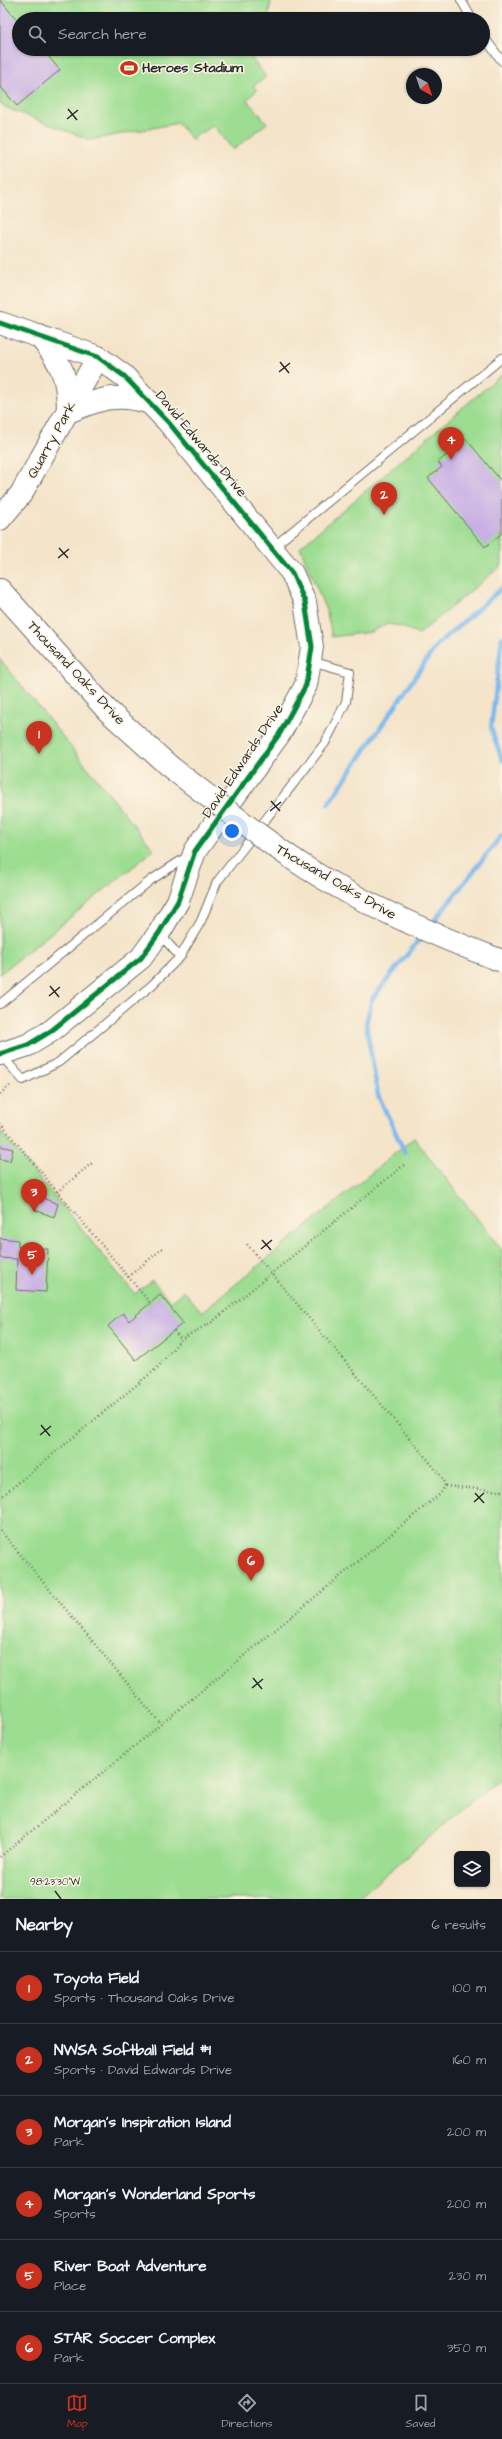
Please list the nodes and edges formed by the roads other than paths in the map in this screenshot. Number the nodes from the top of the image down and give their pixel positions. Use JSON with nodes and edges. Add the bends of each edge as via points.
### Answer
{"nodes":[{"id":1,"x":461,"y":0,"type":"edge"},
{"id":2,"x":468,"y":12,"type":"edge"},
{"id":3,"x":490,"y":45,"type":"edge"},
{"id":4,"x":502,"y":61,"type":"edge"},
{"id":5,"x":0,"y":323,"type":"edge"},
{"id":6,"x":39,"y":336,"type":"junction"},
{"id":7,"x":98,"y":357,"type":"junction"},
{"id":8,"x":502,"y":358,"type":"edge"},
{"id":9,"x":151,"y":403,"type":"junction"},
{"id":10,"x":68,"y":412,"type":"junction"},
{"id":11,"x":0,"y":519,"type":"edge"},
{"id":12,"x":272,"y":548,"type":"junction"},
{"id":13,"x":0,"y":590,"type":"edge"},
{"id":14,"x":310,"y":661,"type":"junction"},
{"id":15,"x":196,"y":851,"type":"junction"},
{"id":16,"x":159,"y":933,"type":"junction"},
{"id":17,"x":180,"y":957,"type":"junction"},
{"id":18,"x":502,"y":961,"type":"edge"},
{"id":19,"x":0,"y":1004,"type":"edge"},
{"id":20,"x":0,"y":1054,"type":"edge"}],
"edges":[{"from":1,"to":2,"type":"lane"},
{"from":3,"to":4,"type":"lane"},
{"from":5,"to":6,"type":"street","name":"David Edwards Drive"},
{"from":6,"to":7,"type":"street","name":"David Edwards Drive"},
{"from":6,"to":10,"type":"street","via":[[55,355],[65,374]]},
{"from":7,"to":9,"type":"street","name":"David Edwards Drive","via":[[124,376]]},
{"from":7,"to":10,"type":"street","name":"Quarry Park"},
{"from":8,"to":12,"type":"lane"},
{"from":9,"to":10,"type":"street","via":[[132,397],[109,397]]},
{"from":9,"to":12,"type":"street","name":"David Edwards Drive"},
{"from":10,"to":11,"type":"street","name":"Quarry Park","via":[[21,494]]},
{"from":12,"to":14,"type":"street","name":"David Edwards Drive","via":[[292,573],[306,602],[312,647]]},
{"from":13,"to":18,"type":"street","name":"Thousand Oaks Drive","bridge":true,"via":[[107,710],[170,766],[272,845],[310,870],[404,921]]},
{"from":14,"to":15,"type":"street","name":"David Edwards Drive","via":[[306,685],[280,733]]},
{"from":14,"to":17,"type":"lane","via":[[350,672],[346,702],[325,743],[217,882],[201,921]]},
{"from":15,"to":16,"type":"street","name":"David Edwards Drive","via":[[178,901]]},
{"from":15,"to":19,"type":"lane","via":[[151,880]]},
{"from":16,"to":17,"type":"lane"},
{"from":16,"to":20,"type":"street","name":"David Edwards Drive","via":[[141,958],[51,1031],[28,1045]]},
{"from":17,"to":20,"type":"lane","via":[[152,985],[59,1062],[23,1080]]}]}
